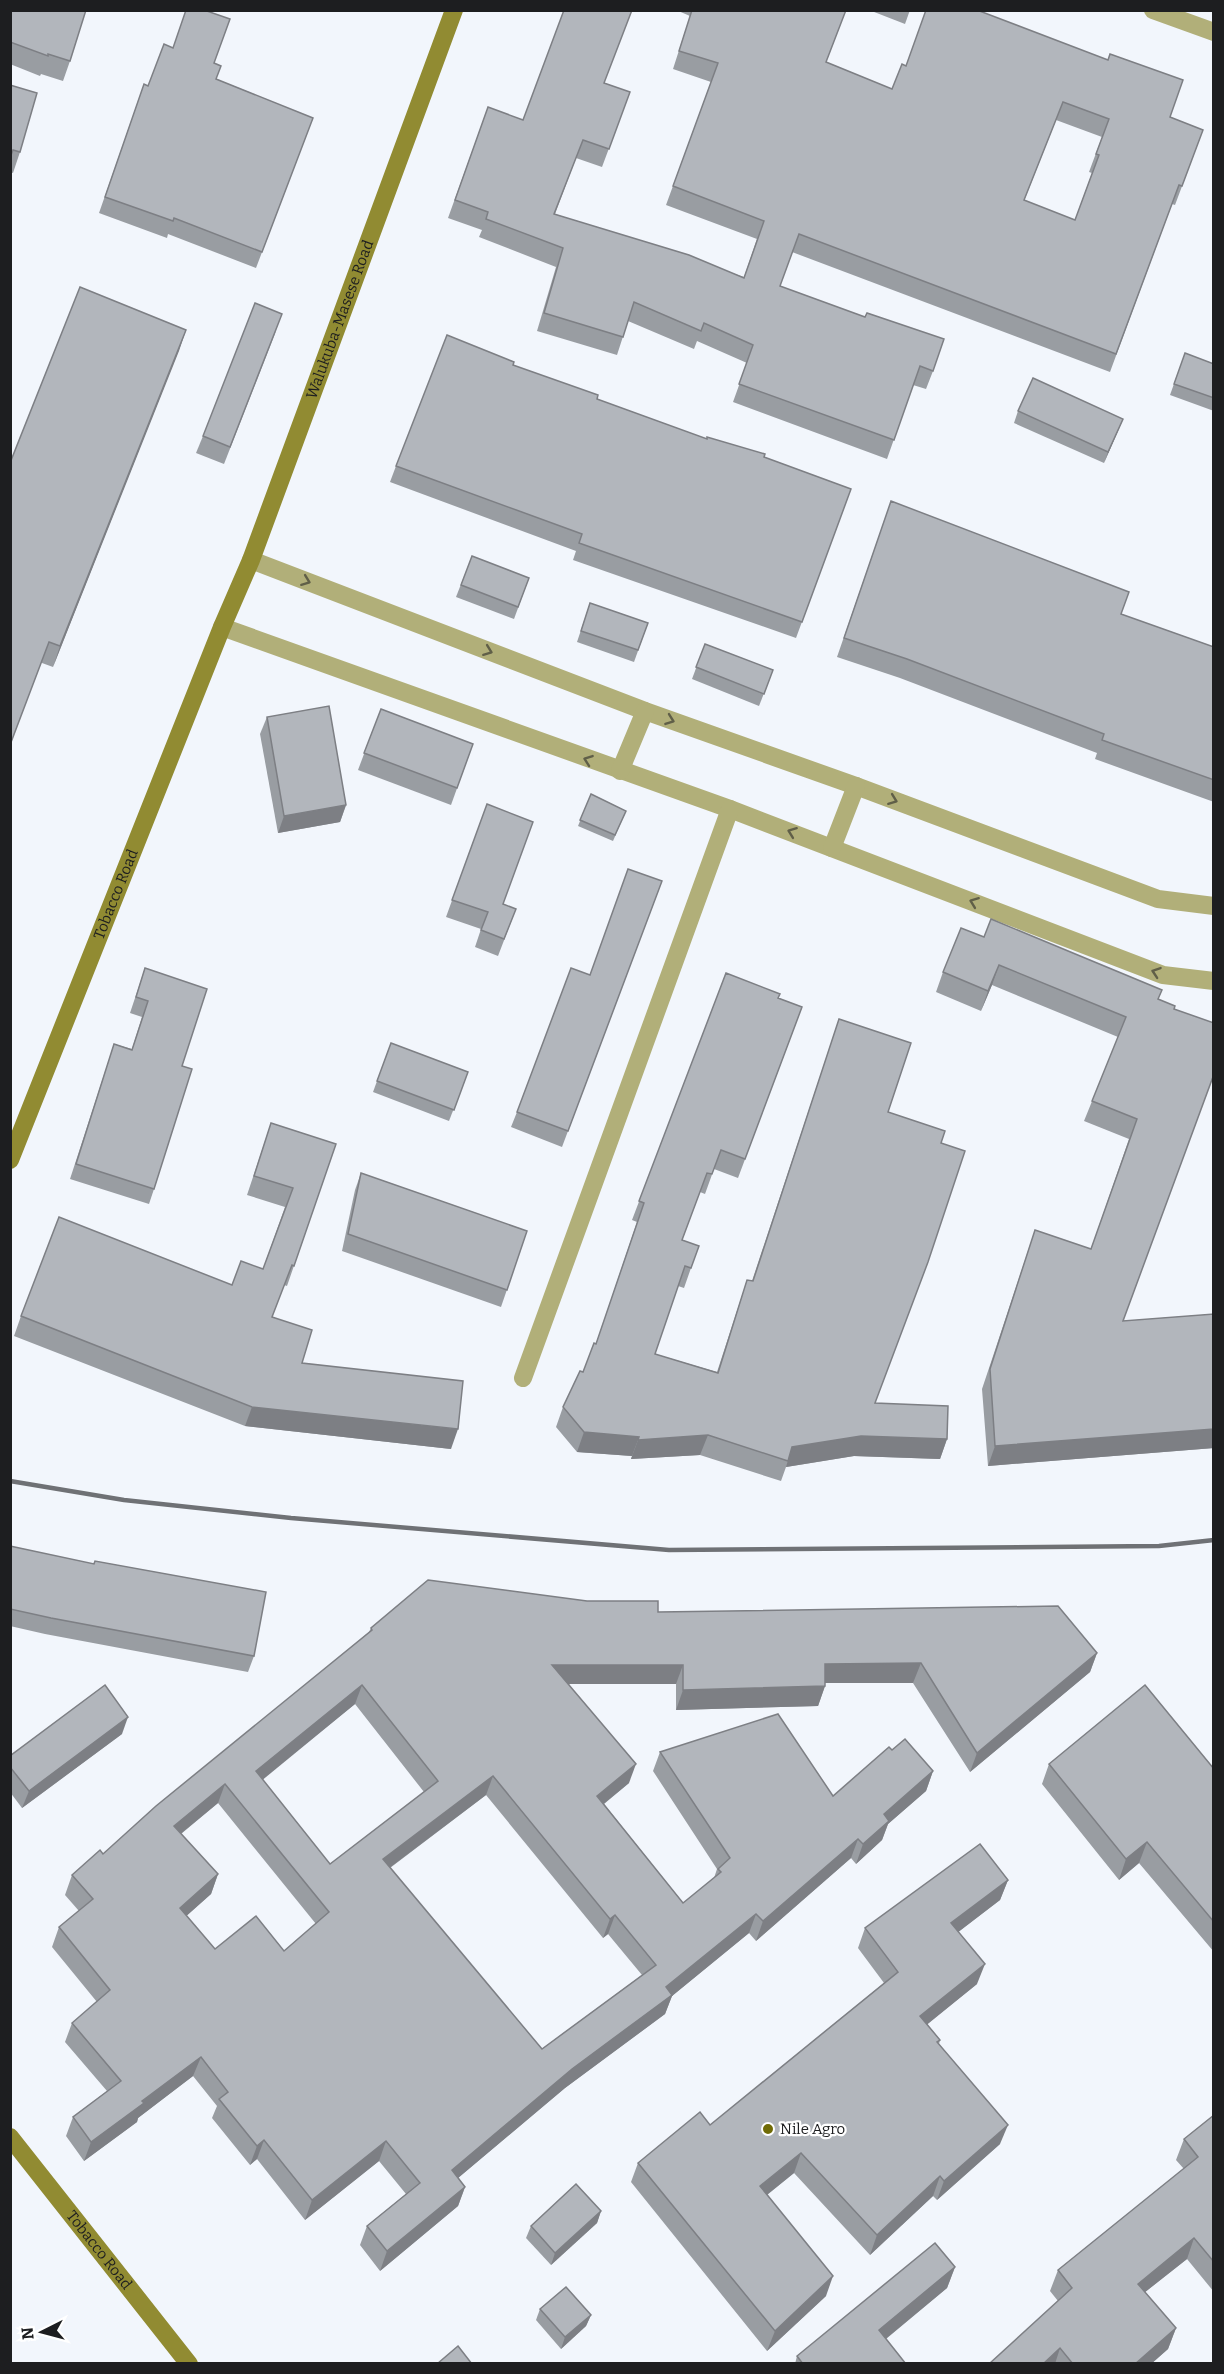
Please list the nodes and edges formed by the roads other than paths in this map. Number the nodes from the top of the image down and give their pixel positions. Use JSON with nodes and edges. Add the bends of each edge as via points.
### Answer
{"nodes":[{"id":1,"x":454,"y":10,"type":"edge"},
{"id":2,"x":1153,"y":10,"type":"edge"},
{"id":3,"x":1214,"y":32,"type":"edge"},
{"id":4,"x":251,"y":560,"type":"junction"},
{"id":5,"x":222,"y":627,"type":"junction"},
{"id":6,"x":645,"y":711,"type":"junction"},
{"id":7,"x":620,"y":771,"type":"junction"},
{"id":8,"x":856,"y":786,"type":"junction"},
{"id":9,"x":730,"y":809,"type":"junction"},
{"id":10,"x":832,"y":848,"type":"junction"},
{"id":11,"x":1214,"y":906,"type":"edge"},
{"id":12,"x":1214,"y":981,"type":"edge"},
{"id":13,"x":10,"y":1160,"type":"edge"},
{"id":14,"x":523,"y":1378,"type":"dead end"},
{"id":15,"x":10,"y":2137,"type":"edge"},
{"id":16,"x":189,"y":2364,"type":"edge"}],
"edges":[{"from":1,"to":4,"type":"street","name":"Walukuba-Masese Road"},
{"from":2,"to":3,"type":"street"},
{"from":4,"to":5,"type":"street","name":"Walukuba-Masese Road"},
{"from":4,"to":6,"type":"street","one_way":true},
{"from":7,"to":5,"type":"street","one_way":true},
{"from":5,"to":13,"type":"street","name":"Tobacco Road"},
{"from":6,"to":7,"type":"street"},
{"from":6,"to":8,"type":"street","one_way":true},
{"from":7,"to":9,"type":"street"},
{"from":8,"to":10,"type":"street"},
{"from":8,"to":11,"type":"street","one_way":true,"via":[[1158,899]]},
{"from":10,"to":9,"type":"street","one_way":true},
{"from":9,"to":14,"type":"street"},
{"from":12,"to":10,"type":"street","one_way":true,"via":[[1162,975]]},
{"from":15,"to":16,"type":"street","name":"Tobacco Road"}]}
